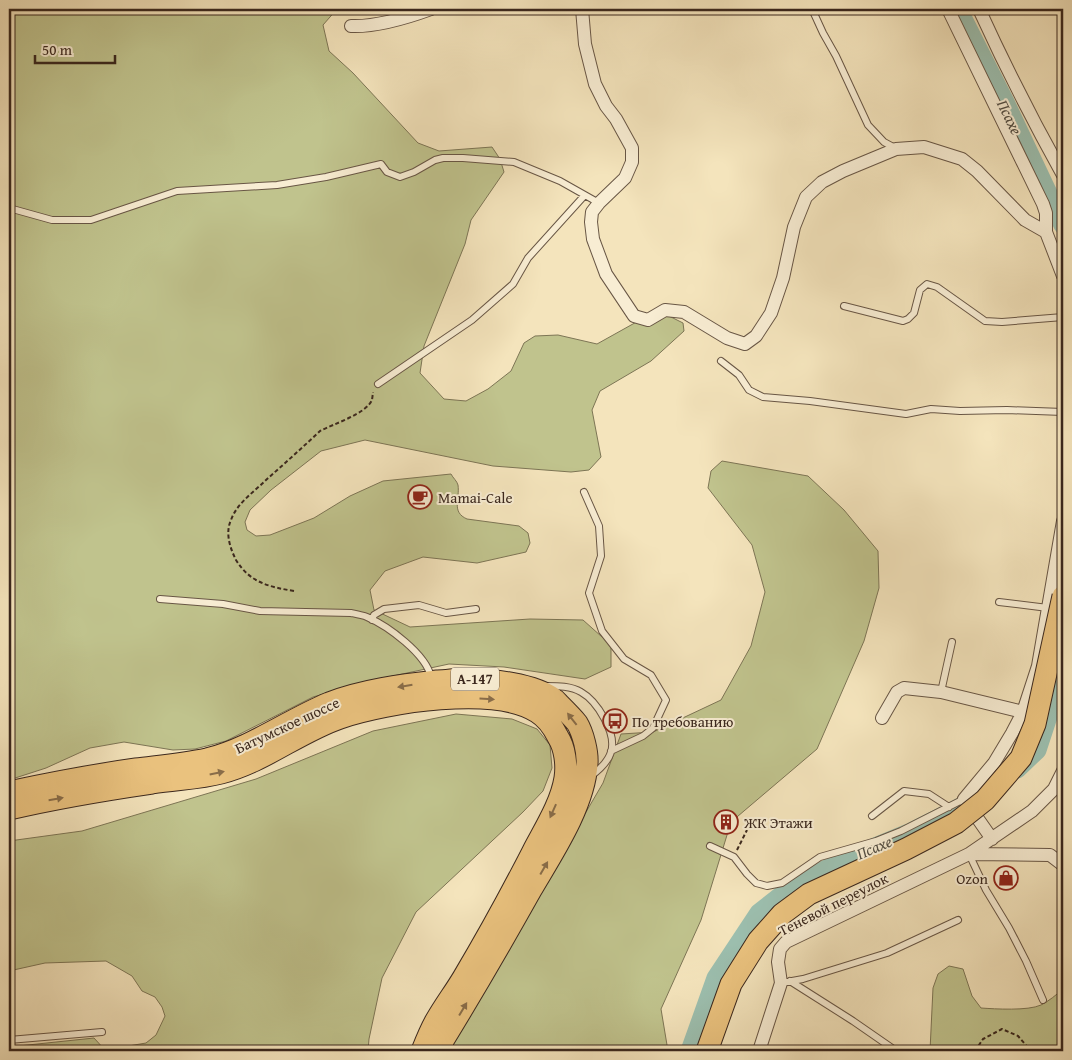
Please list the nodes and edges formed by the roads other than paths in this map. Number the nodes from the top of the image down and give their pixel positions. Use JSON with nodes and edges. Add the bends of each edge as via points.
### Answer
{"nodes":[{"id":1,"x":431,"y":9,"type":"edge"},
{"id":2,"x":582,"y":9,"type":"edge"},
{"id":3,"x":812,"y":9,"type":"edge"},
{"id":4,"x":948,"y":9,"type":"edge"},
{"id":5,"x":979,"y":9,"type":"edge"},
{"id":6,"x":351,"y":26,"type":"dead end"},
{"id":7,"x":896,"y":149,"type":"junction"},
{"id":8,"x":1063,"y":176,"type":"edge"},
{"id":9,"x":584,"y":196,"type":"junction"},
{"id":10,"x":599,"y":203,"type":"junction"},
{"id":11,"x":9,"y":208,"type":"edge"},
{"id":12,"x":1046,"y":232,"type":"junction"},
{"id":13,"x":1063,"y":276,"type":"edge"},
{"id":14,"x":844,"y":306,"type":"dead end"},
{"id":15,"x":1063,"y":317,"type":"edge"},
{"id":16,"x":721,"y":361,"type":"dead end"},
{"id":17,"x":378,"y":384,"type":"road end"},
{"id":18,"x":1063,"y":412,"type":"edge"},
{"id":19,"x":584,"y":492,"type":"dead end"},
{"id":20,"x":1063,"y":520,"type":"edge"},
{"id":21,"x":160,"y":599,"type":"dead end"},
{"id":22,"x":999,"y":602,"type":"dead end"},
{"id":23,"x":1056,"y":602,"type":"edge"},
{"id":24,"x":476,"y":610,"type":"dead end"},
{"id":25,"x":372,"y":620,"type":"junction"},
{"id":26,"x":952,"y":642,"type":"dead end"},
{"id":27,"x":431,"y":682,"type":"junction"},
{"id":28,"x":527,"y":688,"type":"junction"},
{"id":29,"x":941,"y":692,"type":"junction"},
{"id":30,"x":1023,"y":712,"type":"junction"},
{"id":31,"x":882,"y":718,"type":"dead end"},
{"id":32,"x":612,"y":751,"type":"junction"},
{"id":33,"x":1063,"y":771,"type":"edge"},
{"id":34,"x":1063,"y":779,"type":"edge"},
{"id":35,"x":585,"y":782,"type":"junction"},
{"id":36,"x":1054,"y":789,"type":"junction"},
{"id":37,"x":9,"y":792,"type":"edge"},
{"id":38,"x":964,"y":799,"type":"junction"},
{"id":39,"x":949,"y":807,"type":"junction"},
{"id":40,"x":9,"y":809,"type":"edge"},
{"id":41,"x":872,"y":816,"type":"dead end"},
{"id":42,"x":992,"y":839,"type":"junction"},
{"id":43,"x":710,"y":846,"type":"dead end"},
{"id":44,"x":969,"y":854,"type":"junction"},
{"id":45,"x":1063,"y":865,"type":"edge"},
{"id":46,"x":958,"y":920,"type":"dead end"},
{"id":47,"x":786,"y":982,"type":"junction"},
{"id":48,"x":1043,"y":1000,"type":"dead end"},
{"id":49,"x":102,"y":1032,"type":"dead end"},
{"id":50,"x":9,"y":1040,"type":"edge"},
{"id":51,"x":892,"y":1048,"type":"dead end"},
{"id":52,"x":422,"y":1051,"type":"edge"},
{"id":53,"x":439,"y":1051,"type":"edge"},
{"id":54,"x":707,"y":1051,"type":"edge"},
{"id":55,"x":759,"y":1051,"type":"edge"}],
"edges":[{"from":1,"to":6,"type":"street","via":[[412,16]]},
{"from":2,"to":10,"type":"street","via":[[585,44],[595,84],[632,148],[632,162],[625,178]]},
{"from":3,"to":7,"type":"lane","via":[[868,125]]},
{"from":4,"to":12,"type":"street","via":[[1043,204]]},
{"from":5,"to":8,"type":"street"},
{"from":7,"to":10,"type":"street","via":[[822,182],[806,197],[794,227],[771,314],[756,336],[745,344],[727,338],[684,312],[665,310],[648,320],[634,316],[606,274],[593,239],[592,212]]},
{"from":7,"to":12,"type":"street","via":[[924,147],[962,160],[1025,220]]},
{"from":9,"to":10,"type":"lane"},
{"from":9,"to":11,"type":"lane","via":[[560,181],[514,162],[444,158],[400,177],[378,164],[277,185],[177,190],[91,220],[52,220]]},
{"from":9,"to":17,"type":"lane","via":[[528,258],[513,284],[472,320]]},
{"from":12,"to":13,"type":"street"},
{"from":14,"to":15,"type":"lane","via":[[903,321],[914,313],[920,290],[927,284],[937,287],[985,320],[1002,322]]},
{"from":16,"to":18,"type":"lane","via":[[738,375],[748,390],[763,397],[906,414],[931,408]]},
{"from":19,"to":32,"type":"lane","via":[[600,526],[601,556],[589,593],[602,631],[624,659],[651,675],[666,700],[653,728]]},
{"from":20,"to":23,"type":"street"},
{"from":21,"to":25,"type":"lane","via":[[223,604],[260,611],[352,613]]},
{"from":22,"to":23,"type":"lane"},
{"from":23,"to":30,"type":"street"},
{"from":23,"to":54,"type":"highway","bridge":true,"via":[[1035,724],[1021,758],[985,800],[956,823],[809,894],[782,914],[758,941],[732,984]]},
{"from":24,"to":25,"type":"lane","via":[[446,613],[419,606],[384,608]]},
{"from":25,"to":27,"type":"lane","via":[[417,652]]},
{"from":26,"to":29,"type":"lane"},
{"from":27,"to":28,"type":"highway","name":"Батумское шоссе","number":"А-147","via":[[497,681]]},
{"from":27,"to":37,"type":"highway","name":"Батумское шоссе","number":"А-147","one_way":true,"via":[[332,702],[260,739],[207,759]]},
{"from":28,"to":32,"type":"lane","via":[[566,687],[592,700],[604,718]]},
{"from":35,"to":28,"type":"highway","name":"Батумское шоссе","number":"А-147","one_way":true,"via":[[588,762],[577,723],[553,698]]},
{"from":29,"to":30,"type":"street"},
{"from":29,"to":31,"type":"street","via":[[904,688],[897,692]]},
{"from":30,"to":38,"type":"street","via":[[994,763]]},
{"from":32,"to":35,"type":"lane","via":[[606,762]]},
{"from":33,"to":36,"type":"street","name":"Теневой переулок"},
{"from":34,"to":36,"type":"lane"},
{"from":53,"to":35,"type":"highway","name":"Батумское шоссе","number":"А-147","one_way":true,"via":[[565,832]]},
{"from":36,"to":42,"type":"street","name":"Теневой переулок","via":[[1032,811]]},
{"from":38,"to":39,"type":"lane"},
{"from":38,"to":42,"type":"street"},
{"from":39,"to":41,"type":"lane","via":[[929,794],[904,791]]},
{"from":39,"to":43,"type":"lane","via":[[876,841],[820,857],[782,883],[767,886],[756,883],[734,857]]},
{"from":40,"to":52,"type":"highway","name":"Батумское шоссе","number":"А-147","one_way":true,"via":[[100,791],[222,773],[249,763],[315,728],[376,708],[462,697],[514,702],[537,712],[548,720],[562,742],[565,777],[561,791],[508,899],[435,1022]]},
{"from":42,"to":44,"type":"street","name":"Теневой переулок"},
{"from":44,"to":45,"type":"street","name":"Теневой переулок","via":[[1050,855]]},
{"from":44,"to":47,"type":"street","name":"Теневой переулок","via":[[786,942],[780,949],[778,962]]},
{"from":44,"to":48,"type":"lane"},
{"from":46,"to":47,"type":"lane","via":[[886,953]]},
{"from":47,"to":51,"type":"lane"},
{"from":47,"to":55,"type":"street","name":"Теневой переулок"},
{"from":49,"to":50,"type":"lane"}]}
